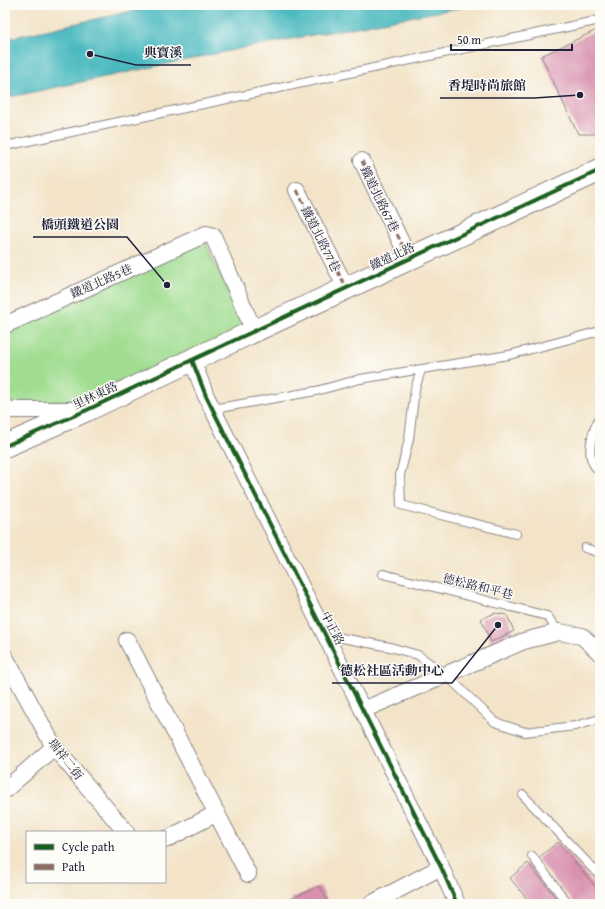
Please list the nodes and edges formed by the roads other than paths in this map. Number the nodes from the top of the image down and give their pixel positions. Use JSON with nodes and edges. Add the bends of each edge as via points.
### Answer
{"nodes":[{"id":1,"x":600,"y":20,"type":"edge"},
{"id":2,"x":5,"y":146,"type":"edge"},
{"id":3,"x":362,"y":161,"type":"dead end"},
{"id":4,"x":600,"y":170,"type":"edge"},
{"id":5,"x":297,"y":190,"type":"dead end"},
{"id":6,"x":409,"y":259,"type":"junction"},
{"id":7,"x":346,"y":288,"type":"junction"},
{"id":8,"x":5,"y":325,"type":"edge"},
{"id":9,"x":254,"y":331,"type":"junction"},
{"id":10,"x":600,"y":331,"type":"edge"},
{"id":11,"x":192,"y":360,"type":"junction"},
{"id":12,"x":421,"y":370,"type":"junction"},
{"id":13,"x":5,"y":408,"type":"edge"},
{"id":14,"x":213,"y":409,"type":"junction"},
{"id":15,"x":87,"y":410,"type":"junction"},
{"id":16,"x":600,"y":417,"type":"edge"},
{"id":17,"x":5,"y":446,"type":"edge"},
{"id":18,"x":600,"y":471,"type":"edge"},
{"id":19,"x":516,"y":534,"type":"dead end"},
{"id":20,"x":585,"y":548,"type":"dead end"},
{"id":21,"x":600,"y":553,"type":"edge"},
{"id":22,"x":384,"y":574,"type":"dead end"},
{"id":23,"x":559,"y":632,"type":"junction"},
{"id":24,"x":326,"y":635,"type":"junction"},
{"id":25,"x":127,"y":640,"type":"dead end"},
{"id":26,"x":600,"y":653,"type":"edge"},
{"id":27,"x":5,"y":657,"type":"edge"},
{"id":28,"x":446,"y":675,"type":"junction"},
{"id":29,"x":363,"y":710,"type":"junction"},
{"id":30,"x":600,"y":719,"type":"edge"},
{"id":31,"x":54,"y":747,"type":"junction"},
{"id":32,"x":5,"y":790,"type":"edge"},
{"id":33,"x":523,"y":795,"type":"dead end"},
{"id":34,"x":217,"y":814,"type":"junction"},
{"id":35,"x":125,"y":831,"type":"edge"},
{"id":36,"x":166,"y":840,"type":"edge"},
{"id":37,"x":532,"y":856,"type":"dead end"},
{"id":38,"x":441,"y":867,"type":"junction"},
{"id":39,"x":248,"y":874,"type":"dead end"},
{"id":40,"x":600,"y":876,"type":"edge"},
{"id":41,"x":371,"y":904,"type":"edge"},
{"id":42,"x":457,"y":904,"type":"edge"},
{"id":43,"x":568,"y":904,"type":"edge"}],
"edges":[{"from":1,"to":2,"type":"lane"},
{"from":3,"to":6,"type":"street","name":"鐵道北路67巷"},
{"from":4,"to":6,"type":"street","name":"鐵道北路"},
{"from":5,"to":7,"type":"street","name":"鐵道北路77巷"},
{"from":6,"to":7,"type":"street","name":"鐵道北路"},
{"from":7,"to":9,"type":"street","name":"鐵道北路"},
{"from":8,"to":9,"type":"street","name":"鐵道北路5巷","via":[[206,234],[213,236]]},
{"from":9,"to":11,"type":"street","name":"鐵道北路"},
{"from":10,"to":12,"type":"lane","via":[[509,355]]},
{"from":11,"to":14,"type":"street","name":"中正路"},
{"from":11,"to":15,"type":"street","name":"里林東路"},
{"from":12,"to":14,"type":"lane","via":[[360,379],[316,392]]},
{"from":12,"to":19,"type":"lane","via":[[415,389],[409,439],[400,475],[401,505]]},
{"from":13,"to":15,"type":"street"},
{"from":14,"to":24,"type":"street","name":"中正路"},
{"from":15,"to":17,"type":"street","name":"里林東路"},
{"from":16,"to":18,"type":"lane","via":[[589,451],[595,468]]},
{"from":20,"to":21,"type":"lane"},
{"from":22,"to":23,"type":"lane","name":"德松路和平巷","via":[[547,616]]},
{"from":23,"to":26,"type":"street","via":[[582,636]]},
{"from":23,"to":28,"type":"street","via":[[524,641]]},
{"from":24,"to":28,"type":"lane","via":[[418,655]]},
{"from":24,"to":29,"type":"street","name":"中正路"},
{"from":25,"to":34,"type":"street"},
{"from":27,"to":31,"type":"street","name":"瑞祥二街"},
{"from":28,"to":29,"type":"street"},
{"from":28,"to":30,"type":"lane","via":[[495,722],[525,732],[575,726]]},
{"from":29,"to":38,"type":"street","name":"中正路"},
{"from":31,"to":32,"type":"street"},
{"from":31,"to":35,"type":"street","name":"瑞祥二街"},
{"from":33,"to":40,"type":"lane"},
{"from":34,"to":36,"type":"street"},
{"from":34,"to":39,"type":"street"},
{"from":37,"to":43,"type":"lane"},
{"from":38,"to":41,"type":"street"},
{"from":38,"to":42,"type":"street","name":"中正路"}]}
